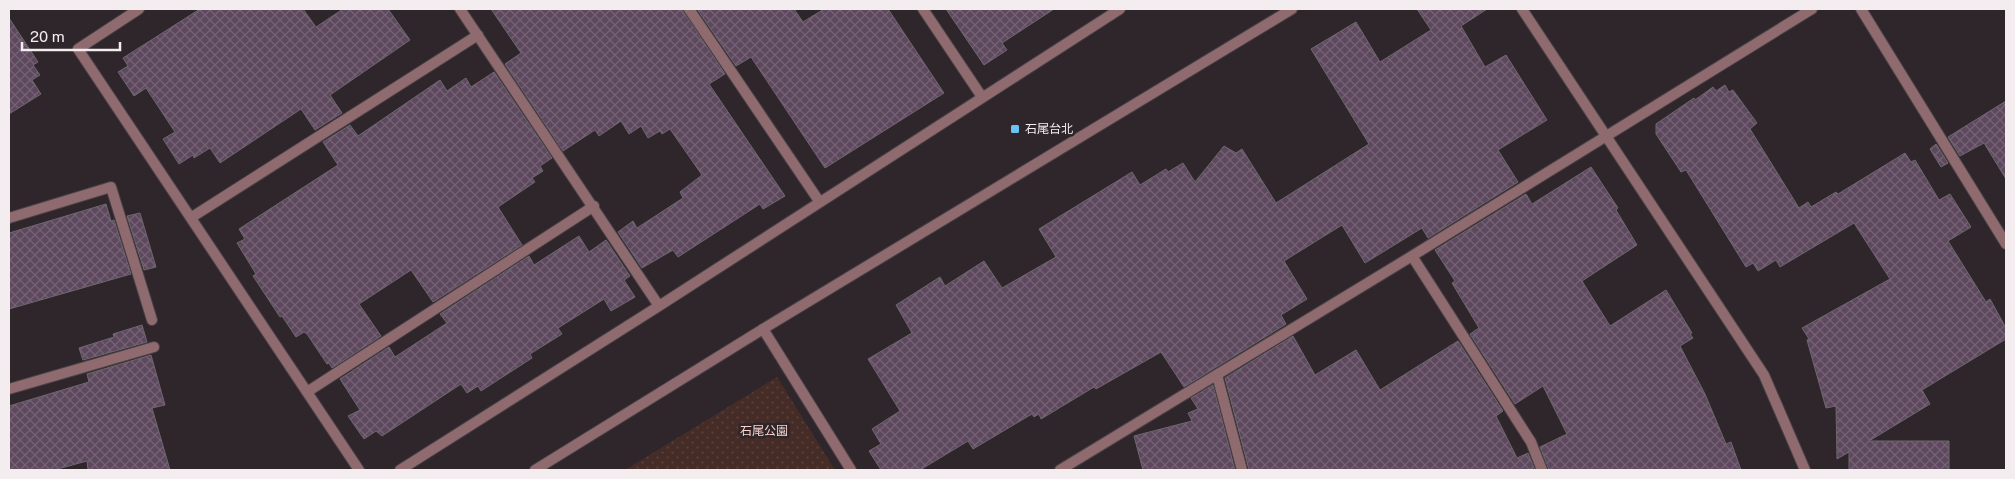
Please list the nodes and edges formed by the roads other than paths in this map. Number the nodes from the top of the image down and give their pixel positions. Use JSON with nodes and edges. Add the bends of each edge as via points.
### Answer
{"nodes":[{"id":1,"x":139,"y":9,"type":"edge"},
{"id":2,"x":460,"y":9,"type":"edge"},
{"id":3,"x":688,"y":9,"type":"edge"},
{"id":4,"x":923,"y":9,"type":"edge"},
{"id":5,"x":1120,"y":9,"type":"edge"},
{"id":6,"x":1292,"y":9,"type":"edge"},
{"id":7,"x":1522,"y":9,"type":"edge"},
{"id":8,"x":1812,"y":9,"type":"edge"},
{"id":9,"x":1861,"y":9,"type":"edge"},
{"id":10,"x":478,"y":35,"type":"junction"},
{"id":11,"x":982,"y":97,"type":"junction"},
{"id":12,"x":1607,"y":135,"type":"junction"},
{"id":13,"x":819,"y":201,"type":"junction"},
{"id":14,"x":594,"y":206,"type":"junction"},
{"id":15,"x":192,"y":217,"type":"junction"},
{"id":16,"x":9,"y":218,"type":"edge"},
{"id":17,"x":2006,"y":244,"type":"edge"},
{"id":18,"x":1412,"y":256,"type":"junction"},
{"id":19,"x":660,"y":306,"type":"junction"},
{"id":20,"x":152,"y":320,"type":"dead end"},
{"id":21,"x":763,"y":329,"type":"junction"},
{"id":22,"x":154,"y":347,"type":"dead end"},
{"id":23,"x":1217,"y":375,"type":"junction"},
{"id":24,"x":9,"y":389,"type":"edge"},
{"id":25,"x":307,"y":392,"type":"junction"},
{"id":26,"x":359,"y":470,"type":"edge"},
{"id":27,"x":400,"y":470,"type":"edge"},
{"id":28,"x":535,"y":470,"type":"edge"},
{"id":29,"x":851,"y":470,"type":"edge"},
{"id":30,"x":1060,"y":470,"type":"edge"},
{"id":31,"x":1242,"y":470,"type":"edge"},
{"id":32,"x":1542,"y":470,"type":"edge"},
{"id":33,"x":1804,"y":470,"type":"edge"}],
"edges":[{"from":1,"to":15,"type":"street","via":[[78,49]]},
{"from":2,"to":10,"type":"street"},
{"from":3,"to":13,"type":"street"},
{"from":4,"to":11,"type":"street"},
{"from":5,"to":11,"type":"street"},
{"from":6,"to":21,"type":"street"},
{"from":7,"to":12,"type":"street"},
{"from":8,"to":12,"type":"street"},
{"from":9,"to":17,"type":"street"},
{"from":10,"to":14,"type":"street"},
{"from":10,"to":15,"type":"street"},
{"from":11,"to":13,"type":"street"},
{"from":12,"to":18,"type":"street"},
{"from":12,"to":33,"type":"street","via":[[1764,375]]},
{"from":13,"to":19,"type":"street"},
{"from":14,"to":19,"type":"street"},
{"from":14,"to":25,"type":"street"},
{"from":15,"to":25,"type":"street"},
{"from":16,"to":20,"type":"street","via":[[111,187]]},
{"from":18,"to":23,"type":"street"},
{"from":18,"to":32,"type":"street","via":[[1531,442]]},
{"from":19,"to":27,"type":"street"},
{"from":21,"to":28,"type":"street"},
{"from":21,"to":29,"type":"street"},
{"from":22,"to":24,"type":"street"},
{"from":23,"to":30,"type":"street"},
{"from":23,"to":31,"type":"street"},
{"from":25,"to":26,"type":"street"}]}
